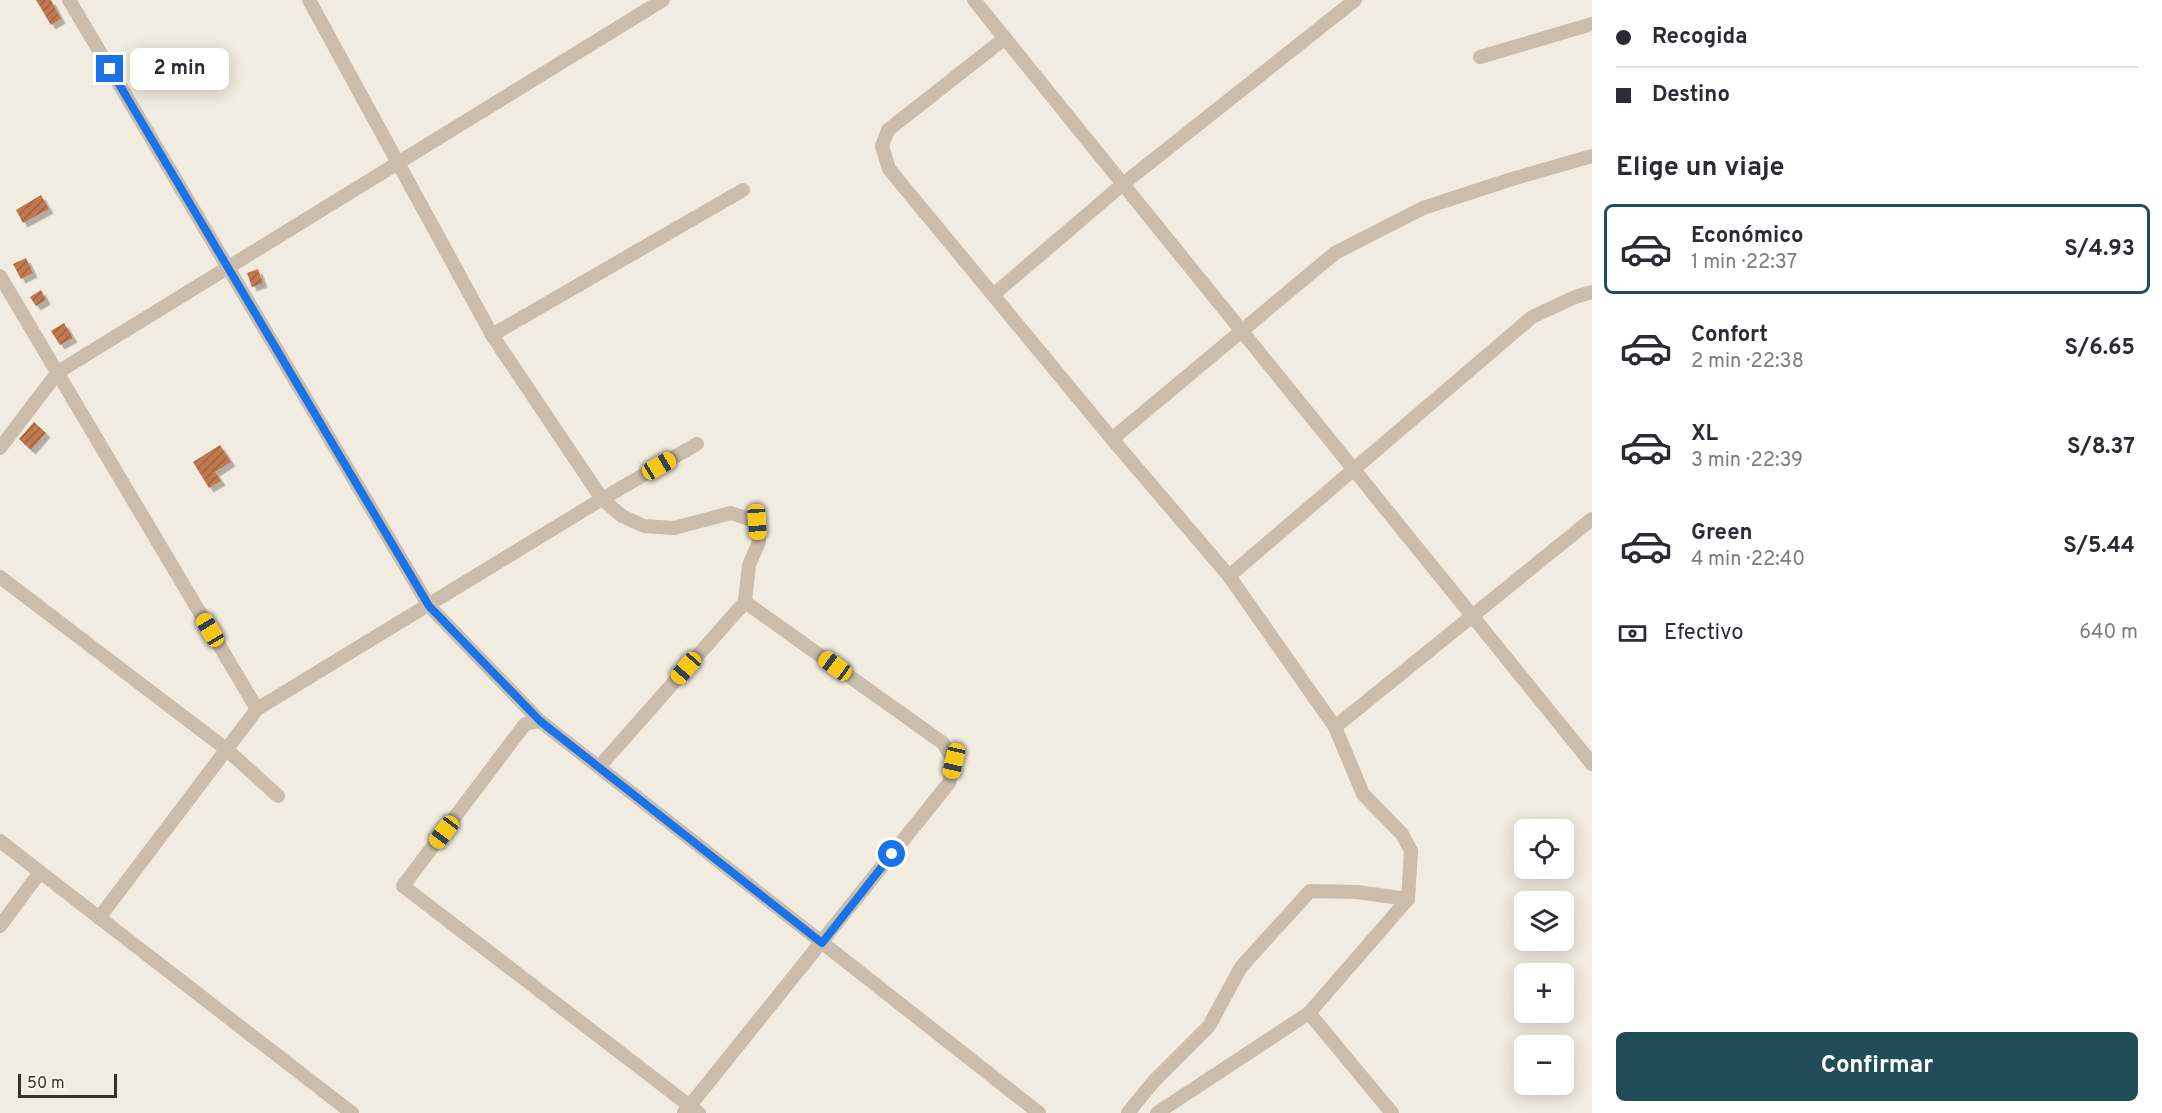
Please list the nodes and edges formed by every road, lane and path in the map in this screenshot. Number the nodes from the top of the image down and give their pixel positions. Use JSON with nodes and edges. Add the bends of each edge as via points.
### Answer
{"nodes":[{"id":1,"x":69,"y":0,"type":"edge"},
{"id":2,"x":309,"y":0,"type":"edge"},
{"id":3,"x":663,"y":0,"type":"edge"},
{"id":4,"x":974,"y":0,"type":"edge"},
{"id":5,"x":1355,"y":0,"type":"edge"},
{"id":6,"x":1592,"y":24,"type":"edge"},
{"id":7,"x":1005,"y":38,"type":"junction"},
{"id":8,"x":1480,"y":57,"type":"dead end"},
{"id":9,"x":1592,"y":156,"type":"edge"},
{"id":10,"x":398,"y":163,"type":"junction"},
{"id":11,"x":1123,"y":184,"type":"junction"},
{"id":12,"x":743,"y":190,"type":"dead end"},
{"id":13,"x":227,"y":267,"type":"junction"},
{"id":14,"x":0,"y":276,"type":"edge"},
{"id":15,"x":1592,"y":292,"type":"edge"},
{"id":16,"x":993,"y":295,"type":"junction"},
{"id":17,"x":1242,"y":331,"type":"junction"},
{"id":18,"x":492,"y":335,"type":"junction"},
{"id":19,"x":58,"y":372,"type":"junction"},
{"id":20,"x":1112,"y":439,"type":"junction"},
{"id":21,"x":697,"y":444,"type":"dead end"},
{"id":22,"x":0,"y":448,"type":"edge"},
{"id":23,"x":1355,"y":470,"type":"junction"},
{"id":24,"x":602,"y":499,"type":"junction"},
{"id":25,"x":1592,"y":519,"type":"edge"},
{"id":26,"x":1229,"y":576,"type":"junction"},
{"id":27,"x":0,"y":577,"type":"edge"},
{"id":28,"x":745,"y":602,"type":"junction"},
{"id":29,"x":429,"y":606,"type":"junction"},
{"id":30,"x":1471,"y":615,"type":"junction"},
{"id":31,"x":257,"y":709,"type":"junction"},
{"id":32,"x":540,"y":721,"type":"junction"},
{"id":33,"x":1335,"y":727,"type":"junction"},
{"id":34,"x":226,"y":749,"type":"junction"},
{"id":35,"x":1592,"y":764,"type":"edge"},
{"id":36,"x":599,"y":767,"type":"junction"},
{"id":37,"x":278,"y":796,"type":"dead end"},
{"id":38,"x":0,"y":841,"type":"edge"},
{"id":39,"x":40,"y":872,"type":"junction"},
{"id":40,"x":1408,"y":899,"type":"junction"},
{"id":41,"x":99,"y":918,"type":"junction"},
{"id":42,"x":0,"y":926,"type":"edge"},
{"id":43,"x":822,"y":943,"type":"junction"},
{"id":44,"x":1309,"y":1013,"type":"junction"},
{"id":45,"x":691,"y":1111,"type":"edge"},
{"id":46,"x":1160,"y":1112,"type":"edge"},
{"id":47,"x":352,"y":1113,"type":"edge"},
{"id":48,"x":1039,"y":1113,"type":"edge"},
{"id":49,"x":1128,"y":1113,"type":"edge"},
{"id":50,"x":1392,"y":1113,"type":"edge"}],
"edges":[{"from":1,"to":13,"type":"street"},
{"from":2,"to":10,"type":"street"},
{"from":3,"to":10,"type":"street"},
{"from":4,"to":7,"type":"street"},
{"from":5,"to":11,"type":"street"},
{"from":6,"to":8,"type":"street"},
{"from":7,"to":11,"type":"street"},
{"from":7,"to":16,"type":"street","via":[[888,130],[882,147],[889,169]]},
{"from":9,"to":17,"type":"street","via":[[1423,208],[1335,253]]},
{"from":10,"to":13,"type":"street"},
{"from":10,"to":18,"type":"street"},
{"from":11,"to":16,"type":"street"},
{"from":11,"to":17,"type":"street"},
{"from":12,"to":18,"type":"street"},
{"from":13,"to":19,"type":"street"},
{"from":13,"to":29,"type":"street"},
{"from":14,"to":19,"type":"street"},
{"from":15,"to":23,"type":"street","via":[[1532,317]]},
{"from":16,"to":20,"type":"street"},
{"from":17,"to":20,"type":"street"},
{"from":17,"to":23,"type":"street"},
{"from":18,"to":24,"type":"street"},
{"from":19,"to":22,"type":"street"},
{"from":19,"to":31,"type":"street"},
{"from":20,"to":26,"type":"street"},
{"from":21,"to":24,"type":"street"},
{"from":23,"to":26,"type":"street"},
{"from":23,"to":30,"type":"street"},
{"from":24,"to":28,"type":"street","via":[[622,516],[644,525],[674,528],[731,513],[757,522],[759,542],[749,565]]},
{"from":24,"to":29,"type":"street"},
{"from":25,"to":30,"type":"street"},
{"from":26,"to":33,"type":"street"},
{"from":27,"to":34,"type":"street"},
{"from":28,"to":36,"type":"street"},
{"from":28,"to":43,"type":"street","via":[[943,743],[954,761],[949,783]]},
{"from":29,"to":31,"type":"street"},
{"from":29,"to":32,"type":"street"},
{"from":30,"to":33,"type":"street"},
{"from":30,"to":35,"type":"street"},
{"from":31,"to":34,"type":"street"},
{"from":32,"to":36,"type":"street"},
{"from":32,"to":45,"type":"street","via":[[525,724],[403,886]]},
{"from":33,"to":40,"type":"street","via":[[1364,794],[1402,834],[1410,851]]},
{"from":34,"to":37,"type":"street"},
{"from":34,"to":41,"type":"street"},
{"from":36,"to":43,"type":"street"},
{"from":38,"to":39,"type":"street"},
{"from":39,"to":41,"type":"street"},
{"from":39,"to":42,"type":"street"},
{"from":40,"to":44,"type":"street"},
{"from":40,"to":49,"type":"street","via":[[1310,891],[1241,967],[1209,1026]]},
{"from":41,"to":47,"type":"street"},
{"from":43,"to":45,"type":"street"},
{"from":43,"to":48,"type":"street"},
{"from":44,"to":46,"type":"street"},
{"from":44,"to":50,"type":"street"}]}
